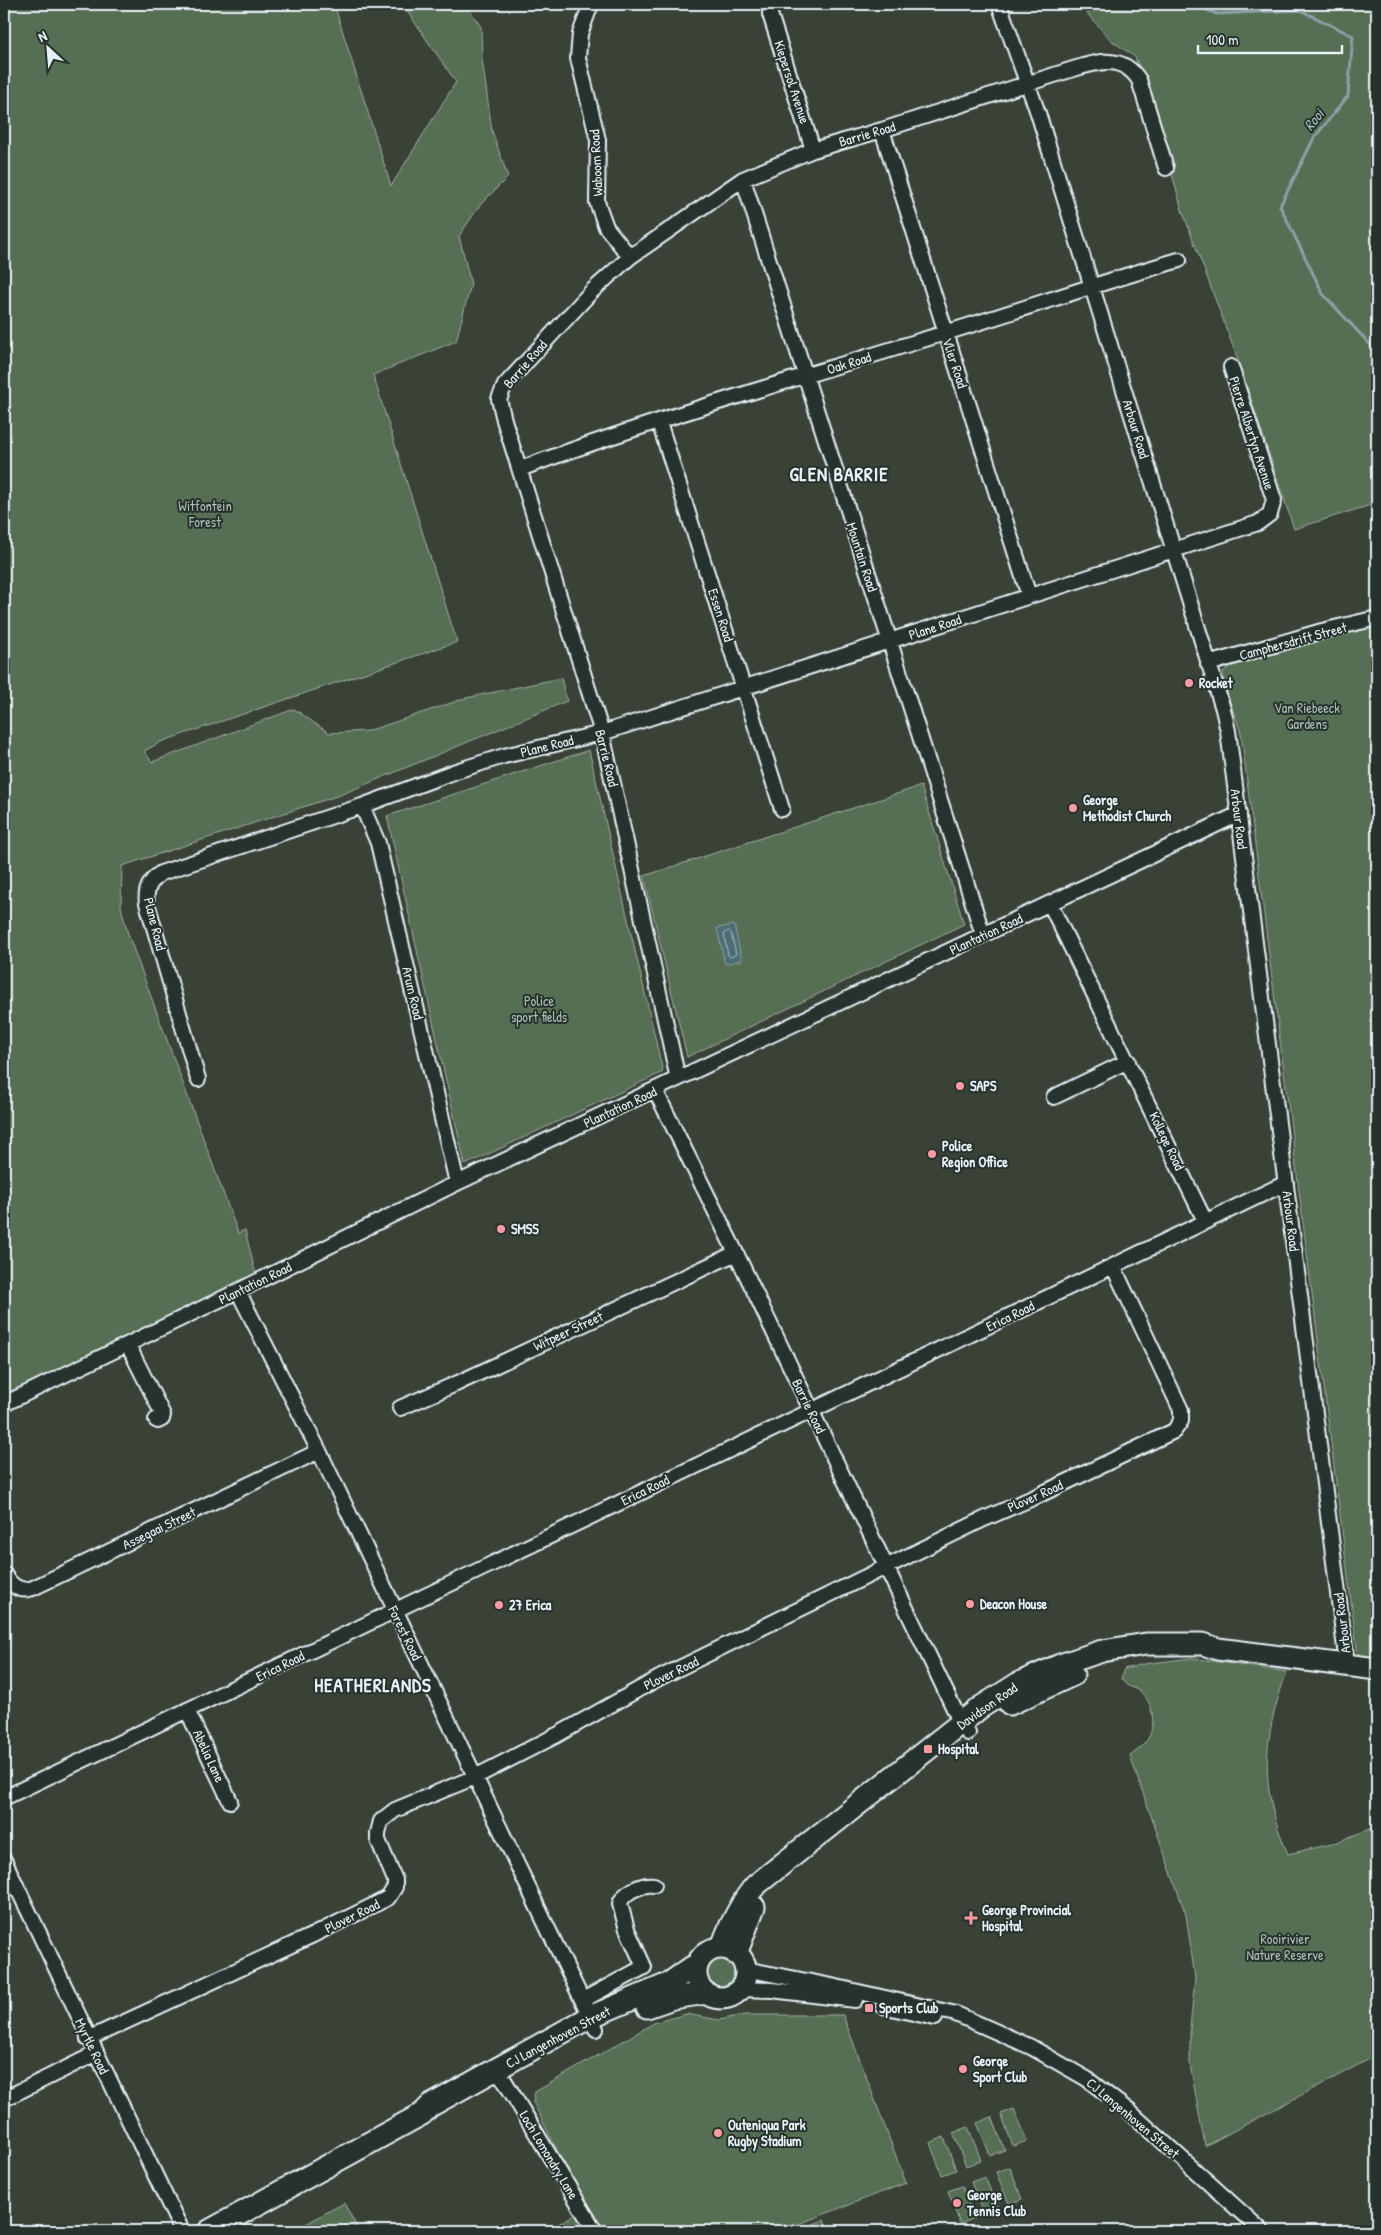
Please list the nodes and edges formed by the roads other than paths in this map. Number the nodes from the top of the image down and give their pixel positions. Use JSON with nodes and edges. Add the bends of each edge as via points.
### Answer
{"nodes":[{"id":1,"x":591,"y":4,"type":"edge"},
{"id":2,"x":999,"y":4,"type":"edge"},
{"id":3,"x":770,"y":14,"type":"dead end"},
{"id":4,"x":1027,"y":84,"type":"junction"},
{"id":5,"x":882,"y":130,"type":"junction"},
{"id":6,"x":814,"y":150,"type":"junction"},
{"id":7,"x":1166,"y":168,"type":"dead end"},
{"id":8,"x":743,"y":179,"type":"junction"},
{"id":9,"x":630,"y":257,"type":"junction"},
{"id":10,"x":1179,"y":260,"type":"dead end"},
{"id":11,"x":1091,"y":285,"type":"junction"},
{"id":12,"x":946,"y":334,"type":"junction"},
{"id":13,"x":1231,"y":367,"type":"dead end"},
{"id":14,"x":805,"y":376,"type":"junction"},
{"id":15,"x":659,"y":422,"type":"junction"},
{"id":16,"x":520,"y":469,"type":"junction"},
{"id":17,"x":1174,"y":551,"type":"junction"},
{"id":18,"x":1030,"y":596,"type":"junction"},
{"id":19,"x":1377,"y":618,"type":"edge"},
{"id":20,"x":890,"y":642,"type":"junction"},
{"id":21,"x":1208,"y":664,"type":"junction"},
{"id":22,"x":744,"y":688,"type":"junction"},
{"id":23,"x":602,"y":733,"type":"junction"},
{"id":24,"x":362,"y":806,"type":"junction"},
{"id":25,"x":782,"y":809,"type":"dead end"},
{"id":26,"x":1239,"y":814,"type":"junction"},
{"id":27,"x":1050,"y":904,"type":"junction"},
{"id":28,"x":983,"y":935,"type":"junction"},
{"id":29,"x":1128,"y":1061,"type":"junction"},
{"id":30,"x":198,"y":1079,"type":"dead end"},
{"id":31,"x":678,"y":1079,"type":"junction"},
{"id":32,"x":655,"y":1090,"type":"junction"},
{"id":33,"x":1054,"y":1097,"type":"dead end"},
{"id":34,"x":457,"y":1183,"type":"junction"},
{"id":35,"x":1286,"y":1183,"type":"junction"},
{"id":36,"x":1205,"y":1221,"type":"junction"},
{"id":37,"x":736,"y":1253,"type":"junction"},
{"id":38,"x":1113,"y":1266,"type":"junction"},
{"id":39,"x":238,"y":1291,"type":"junction"},
{"id":40,"x":128,"y":1344,"type":"junction"},
{"id":41,"x":4,"y":1404,"type":"edge"},
{"id":42,"x":400,"y":1408,"type":"dead end"},
{"id":43,"x":811,"y":1410,"type":"junction"},
{"id":44,"x":156,"y":1420,"type":"dead end"},
{"id":45,"x":319,"y":1451,"type":"junction"},
{"id":46,"x":885,"y":1566,"type":"junction"},
{"id":47,"x":4,"y":1574,"type":"edge"},
{"id":48,"x":394,"y":1610,"type":"junction"},
{"id":49,"x":1346,"y":1664,"type":"junction"},
{"id":50,"x":1377,"y":1669,"type":"edge"},
{"id":51,"x":188,"y":1710,"type":"junction"},
{"id":52,"x":965,"y":1728,"type":"junction"},
{"id":53,"x":475,"y":1777,"type":"junction"},
{"id":54,"x":4,"y":1798,"type":"edge"},
{"id":55,"x":230,"y":1801,"type":"dead end"},
{"id":56,"x":4,"y":1860,"type":"edge"},
{"id":57,"x":654,"y":1885,"type":"dead end"},
{"id":58,"x":736,"y":1965,"type":"junction"},
{"id":59,"x":697,"y":1966,"type":"junction"},
{"id":60,"x":706,"y":1993,"type":"junction"},
{"id":61,"x":589,"y":2015,"type":"junction"},
{"id":62,"x":987,"y":2029,"type":"junction"},
{"id":63,"x":88,"y":2039,"type":"junction"},
{"id":64,"x":96,"y":2054,"type":"junction"},
{"id":65,"x":500,"y":2074,"type":"junction"},
{"id":66,"x":4,"y":2100,"type":"edge"},
{"id":67,"x":182,"y":2231,"type":"edge"},
{"id":68,"x":209,"y":2231,"type":"edge"},
{"id":69,"x":595,"y":2231,"type":"edge"},
{"id":70,"x":1262,"y":2231,"type":"edge"}],
"edges":[{"from":1,"to":9,"type":"street","name":"Waboom Road","via":[[580,34],[578,58],[598,140],[597,202],[606,227]]},
{"from":2,"to":4,"type":"street","name":"Arbour Road"},
{"from":3,"to":6,"type":"street","name":"Kiepersol Avenue"},
{"from":4,"to":5,"type":"street","name":"Barrie Road"},
{"from":4,"to":7,"type":"street","name":"Barrie Road","via":[[1096,62],[1124,65],[1135,74],[1143,88]]},
{"from":4,"to":11,"type":"street","name":"Arbour Road"},
{"from":5,"to":6,"type":"street","name":"Barrie Road"},
{"from":5,"to":12,"type":"street","name":"Vlier Road"},
{"from":6,"to":8,"type":"street","name":"Barrie Road"},
{"from":8,"to":9,"type":"street","name":"Barrie Road"},
{"from":8,"to":14,"type":"street","name":"Mountain Road"},
{"from":9,"to":16,"type":"street","name":"Barrie Road","via":[[585,297],[501,392],[500,407]]},
{"from":10,"to":11,"type":"street","name":"Oak Road"},
{"from":11,"to":12,"type":"street","name":"Oak Road"},
{"from":11,"to":17,"type":"street","name":"Arbour Road"},
{"from":12,"to":14,"type":"street","name":"Oak Road"},
{"from":12,"to":18,"type":"street","name":"Vlier Road"},
{"from":13,"to":17,"type":"street","name":"Pierre Albertyn Avenue","via":[[1271,487],[1273,509],[1258,523]]},
{"from":14,"to":15,"type":"street","name":"Oak Road"},
{"from":14,"to":20,"type":"street","name":"Mountain Road"},
{"from":15,"to":16,"type":"street","name":"Oak Road"},
{"from":15,"to":22,"type":"street","name":"Essen Road"},
{"from":16,"to":23,"type":"street","name":"Barrie Road"},
{"from":17,"to":18,"type":"street","name":"Plane Road"},
{"from":17,"to":21,"type":"street","name":"Arbour Road"},
{"from":18,"to":20,"type":"street","name":"Plane Road"},
{"from":19,"to":21,"type":"street","name":"Camphersdrift Street"},
{"from":20,"to":22,"type":"street","name":"Plane Road"},
{"from":20,"to":28,"type":"street","name":"Mountain Road"},
{"from":21,"to":26,"type":"street","name":"Arbour Road","via":[[1228,731]]},
{"from":22,"to":23,"type":"street","name":"Plane Road"},
{"from":22,"to":25,"type":"street","name":"Essen Road"},
{"from":23,"to":24,"type":"street","name":"Plane Road","via":[[504,756]]},
{"from":23,"to":31,"type":"street","name":"Barrie Road"},
{"from":24,"to":30,"type":"street","name":"Plane Road","via":[[169,870],[154,878],[149,886],[147,903]]},
{"from":24,"to":34,"type":"street","name":"Arum Road","via":[[378,843]]},
{"from":26,"to":27,"type":"street","name":"Plantation Road"},
{"from":26,"to":35,"type":"street","name":"Arbour Road"},
{"from":27,"to":28,"type":"street","name":"Plantation Road"},
{"from":27,"to":29,"type":"street","name":"Kollege Road"},
{"from":28,"to":31,"type":"street","name":"Plantation Road"},
{"from":29,"to":33,"type":"street"},
{"from":29,"to":36,"type":"street","name":"Kollege Road"},
{"from":31,"to":32,"type":"street","name":"Plantation Road"},
{"from":32,"to":34,"type":"street","name":"Plantation Road"},
{"from":32,"to":37,"type":"street","name":"Barrie Road"},
{"from":34,"to":39,"type":"street","name":"Plantation Road"},
{"from":35,"to":36,"type":"street","name":"Erica Road"},
{"from":35,"to":49,"type":"street","name":"Arbour Road"},
{"from":36,"to":38,"type":"street","name":"Erica Road"},
{"from":37,"to":42,"type":"street","name":"Witpeer Street"},
{"from":37,"to":43,"type":"street","name":"Barrie Road"},
{"from":38,"to":43,"type":"street","name":"Erica Road"},
{"from":38,"to":46,"type":"street","name":"Plover Road","via":[[1178,1404],[1182,1416],[1179,1426],[1168,1435]]},
{"from":39,"to":40,"type":"street","name":"Plantation Road"},
{"from":39,"to":45,"type":"street","name":"Forest Road"},
{"from":40,"to":41,"type":"street","name":"Plantation Road"},
{"from":40,"to":44,"type":"street","via":[[163,1415],[158,1422]]},
{"from":43,"to":46,"type":"street","name":"Barrie Road"},
{"from":43,"to":48,"type":"street","name":"Erica Road"},
{"from":45,"to":47,"type":"street","name":"Assegaai Street","via":[[33,1588],[16,1588]]},
{"from":45,"to":48,"type":"street","name":"Forest Road"},
{"from":46,"to":52,"type":"street","name":"Barrie Road"},
{"from":46,"to":53,"type":"street","name":"Plover Road","via":[[659,1678]]},
{"from":48,"to":51,"type":"street","name":"Erica Road"},
{"from":48,"to":53,"type":"street","name":"Forest Road"},
{"from":49,"to":50,"type":"highway","name":"Davidson Road"},
{"from":49,"to":52,"type":"highway","name":"Davidson Road","via":[[1218,1649],[1196,1643],[1131,1646],[1095,1653],[1019,1683],[994,1698]]},
{"from":51,"to":54,"type":"street","name":"Erica Road"},
{"from":51,"to":55,"type":"street","name":"Abelia Lane"},
{"from":52,"to":58,"type":"highway","name":"Davidson Road","via":[[756,1885],[727,1932]]},
{"from":53,"to":61,"type":"street","name":"Forest Road"},
{"from":53,"to":63,"type":"street","name":"Plover Road","via":[[396,1810],[381,1821],[378,1840],[395,1880],[392,1894],[382,1902]]},
{"from":56,"to":63,"type":"street","name":"Myrtle Road"},
{"from":57,"to":61,"type":"street","via":[[625,1895],[620,1904],[644,1967]]},
{"from":58,"to":59,"type":"highway","via":[[713,1950],[705,1954]]},
{"from":58,"to":60,"type":"highway","via":[[732,1995],[714,1997]]},
{"from":58,"to":62,"type":"street","name":"CJ Langenhoven Street","via":[[911,2002],[965,2017]]},
{"from":58,"to":62,"type":"street","name":"CJ Langenhoven Street","via":[[772,1990],[847,1998]]},
{"from":59,"to":60,"type":"highway","via":[[698,1980]]},
{"from":59,"to":61,"type":"highway","name":"CJ Langenhoven Street","via":[[671,1982]]},
{"from":60,"to":61,"type":"highway","name":"CJ Langenhoven Street"},
{"from":61,"to":65,"type":"highway","name":"CJ Langenhoven Street"},
{"from":62,"to":70,"type":"street","name":"CJ Langenhoven Street","via":[[1031,2047],[1087,2079],[1136,2117]]},
{"from":63,"to":64,"type":"street","name":"Myrtle Road"},
{"from":64,"to":66,"type":"street"},
{"from":64,"to":67,"type":"street","name":"Myrtle Road"},
{"from":65,"to":68,"type":"highway","name":"CJ Langenhoven Street"},
{"from":65,"to":69,"type":"street","name":"Loch Lomondry Lane"}]}
